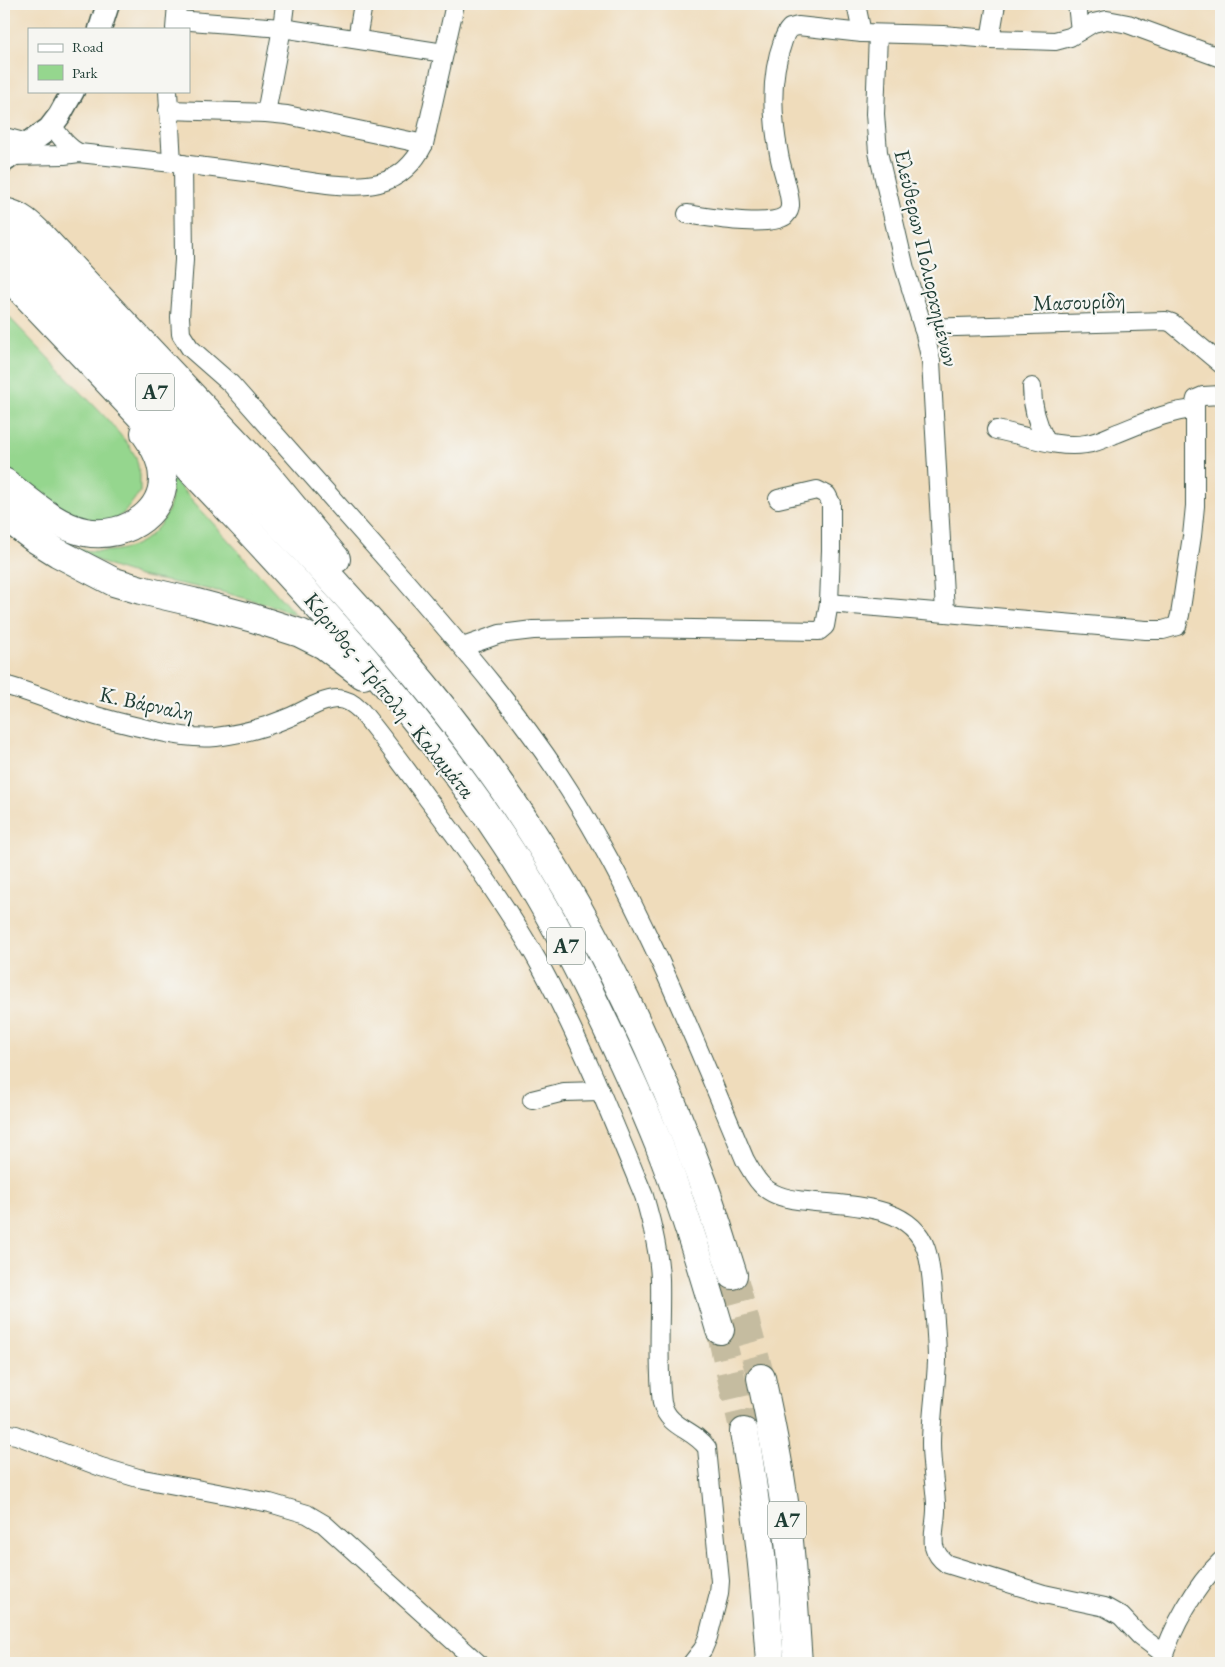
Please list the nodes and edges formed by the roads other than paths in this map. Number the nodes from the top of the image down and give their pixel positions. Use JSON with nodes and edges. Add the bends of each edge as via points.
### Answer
{"nodes":[{"id":1,"x":108,"y":4,"type":"edge"},
{"id":2,"x":285,"y":4,"type":"edge"},
{"id":3,"x":363,"y":4,"type":"edge"},
{"id":4,"x":455,"y":4,"type":"edge"},
{"id":5,"x":856,"y":4,"type":"edge"},
{"id":6,"x":996,"y":4,"type":"edge"},
{"id":7,"x":1077,"y":4,"type":"edge"},
{"id":8,"x":176,"y":17,"type":"edge"},
{"id":9,"x":100,"y":28,"type":"edge"},
{"id":10,"x":282,"y":28,"type":"junction"},
{"id":11,"x":1080,"y":31,"type":"junction"},
{"id":12,"x":870,"y":33,"type":"junction"},
{"id":13,"x":357,"y":39,"type":"junction"},
{"id":14,"x":990,"y":39,"type":"junction"},
{"id":15,"x":444,"y":53,"type":"junction"},
{"id":16,"x":1221,"y":58,"type":"edge"},
{"id":17,"x":72,"y":92,"type":"edge"},
{"id":18,"x":168,"y":92,"type":"edge"},
{"id":19,"x":168,"y":110,"type":"junction"},
{"id":20,"x":266,"y":113,"type":"junction"},
{"id":21,"x":52,"y":126,"type":"junction"},
{"id":22,"x":424,"y":144,"type":"junction"},
{"id":23,"x":10,"y":152,"type":"edge"},
{"id":24,"x":80,"y":153,"type":"junction"},
{"id":25,"x":177,"y":163,"type":"junction"},
{"id":26,"x":4,"y":212,"type":"edge"},
{"id":27,"x":687,"y":214,"type":"dead end"},
{"id":28,"x":4,"y":234,"type":"edge"},
{"id":29,"x":4,"y":272,"type":"edge"},
{"id":30,"x":923,"y":328,"type":"junction"},
{"id":31,"x":84,"y":355,"type":"junction"},
{"id":32,"x":1221,"y":364,"type":"edge"},
{"id":33,"x":1032,"y":387,"type":"dead end"},
{"id":34,"x":1221,"y":395,"type":"edge"},
{"id":35,"x":1195,"y":409,"type":"junction"},
{"id":36,"x":996,"y":430,"type":"dead end"},
{"id":37,"x":1046,"y":441,"type":"junction"},
{"id":38,"x":4,"y":482,"type":"edge"},
{"id":39,"x":778,"y":499,"type":"dead end"},
{"id":40,"x":4,"y":515,"type":"edge"},
{"id":41,"x":829,"y":603,"type":"junction"},
{"id":42,"x":945,"y":612,"type":"junction"},
{"id":43,"x":463,"y":647,"type":"junction"},
{"id":44,"x":4,"y":685,"type":"edge"},
{"id":45,"x":498,"y":783,"type":"junction"},
{"id":46,"x":477,"y":801,"type":"junction"},
{"id":47,"x":600,"y":1091,"type":"junction"},
{"id":48,"x":532,"y":1100,"type":"dead end"},
{"id":49,"x":733,"y":1275,"type":"tunnel mouth"},
{"id":50,"x":720,"y":1330,"type":"tunnel mouth"},
{"id":51,"x":761,"y":1378,"type":"tunnel mouth"},
{"id":52,"x":744,"y":1432,"type":"tunnel mouth"},
{"id":53,"x":4,"y":1433,"type":"edge"},
{"id":54,"x":1221,"y":1561,"type":"edge"},
{"id":55,"x":1163,"y":1659,"type":"edge"},
{"id":56,"x":478,"y":1663,"type":"edge"},
{"id":57,"x":692,"y":1663,"type":"edge"},
{"id":58,"x":770,"y":1663,"type":"edge"},
{"id":59,"x":798,"y":1663,"type":"edge"}],
"edges":[{"from":1,"to":9,"type":"street"},
{"from":2,"to":10,"type":"street"},
{"from":3,"to":13,"type":"street"},
{"from":4,"to":15,"type":"street"},
{"from":5,"to":12,"type":"street","name":"Ελεύθερων Πολιορκημένων"},
{"from":6,"to":14,"type":"street"},
{"from":7,"to":11,"type":"street"},
{"from":8,"to":10,"type":"street"},
{"from":10,"to":13,"type":"street"},
{"from":10,"to":20,"type":"street"},
{"from":11,"to":14,"type":"street","via":[[1067,39],[1055,41]]},
{"from":11,"to":16,"type":"street","via":[[1097,21],[1120,21]]},
{"from":12,"to":14,"type":"street"},
{"from":12,"to":27,"type":"street","via":[[798,26],[790,28],[785,36],[775,66],[774,117],[778,153],[790,197],[788,213],[776,219],[746,221]]},
{"from":12,"to":30,"type":"street","name":"Ελεύθερων Πολιορκημένων","via":[[878,152],[903,260]]},
{"from":13,"to":15,"type":"street"},
{"from":15,"to":22,"type":"street"},
{"from":17,"to":21,"type":"street"},
{"from":18,"to":19,"type":"street"},
{"from":19,"to":20,"type":"street"},
{"from":19,"to":25,"type":"street"},
{"from":20,"to":22,"type":"street"},
{"from":21,"to":23,"type":"street"},
{"from":21,"to":24,"type":"street","via":[[65,143]]},
{"from":22,"to":25,"type":"street","via":[[414,161],[400,173],[381,183],[365,186]]},
{"from":23,"to":24,"type":"street"},
{"from":24,"to":25,"type":"street"},
{"from":25,"to":43,"type":"street","via":[[184,260],[180,325],[183,338],[232,384]]},
{"from":26,"to":45,"type":"highway","via":[[24,220],[42,237],[264,472],[403,643],[477,743]]},
{"from":28,"to":45,"type":"highway","name":"Κόρινθος - Τρίπολη - Καλαμάτα","number":"Α7","via":[[305,550],[425,686]]},
{"from":29,"to":31,"type":"highway","name":"Κόρινθος - Τρίπολη - Καλαμάτα","number":"Α7"},
{"from":30,"to":32,"type":"street","name":"Μασουρίδη","via":[[1166,321]]},
{"from":30,"to":42,"type":"street","name":"Ελεύθερων Πολιορκημένων","via":[[930,350],[933,384]]},
{"from":31,"to":38,"type":"highway","via":[[135,420],[162,464],[162,488],[152,510],[128,528],[99,534],[83,532],[50,516]]},
{"from":31,"to":46,"type":"highway","name":"Κόρινθος - Τρίπολη - Καλαμάτα","number":"Α7","via":[[366,660],[404,704]]},
{"from":33,"to":37,"type":"street","via":[[1034,412]]},
{"from":34,"to":35,"type":"street","via":[[1198,397]]},
{"from":35,"to":37,"type":"street","via":[[1168,414],[1090,444],[1062,445]]},
{"from":35,"to":42,"type":"street","via":[[1194,515],[1177,626],[1146,630]]},
{"from":36,"to":37,"type":"street"},
{"from":39,"to":41,"type":"street","via":[[817,490],[830,499]]},
{"from":40,"to":46,"type":"highway","via":[[58,553],[114,582],[261,620],[324,645],[364,676]]},
{"from":41,"to":42,"type":"street"},
{"from":41,"to":43,"type":"street","via":[[825,626],[819,631],[533,630],[500,634]]},
{"from":43,"to":55,"type":"street","via":[[533,738],[599,840],[663,968],[754,1175],[765,1188],[779,1196],[889,1213],[904,1220],[918,1233],[926,1248],[936,1337],[931,1444],[936,1505],[934,1547],[939,1557],[946,1564],[1006,1583],[1105,1606],[1121,1616]]},
{"from":44,"to":47,"type":"street","name":"Κ. Βάρναλη","via":[[84,712],[184,737],[244,732],[285,719],[322,702],[339,699],[353,704],[460,842],[500,900],[551,986]]},
{"from":45,"to":49,"type":"highway","name":"Κόρινθος - Τρίπολη - Καλαμάτα","number":"Α7","via":[[578,909],[629,1008],[685,1136]]},
{"from":46,"to":50,"type":"highway","name":"Κόρινθος - Τρίπολη - Καλαμάτα","number":"Α7","via":[[558,930],[623,1060],[676,1190]]},
{"from":47,"to":48,"type":"street","via":[[564,1092]]},
{"from":47,"to":57,"type":"street","via":[[644,1196],[654,1235],[660,1278],[664,1412],[677,1426],[701,1440],[709,1459],[719,1594],[708,1637]]},
{"from":51,"to":59,"type":"highway","number":"Α7","via":[[784,1504]]},
{"from":52,"to":58,"type":"highway","number":"Α7","via":[[761,1544]]},
{"from":53,"to":56,"type":"street","via":[[138,1478],[270,1503],[307,1514],[324,1524]]},
{"from":54,"to":55,"type":"street","via":[[1207,1575],[1179,1621]]}]}
